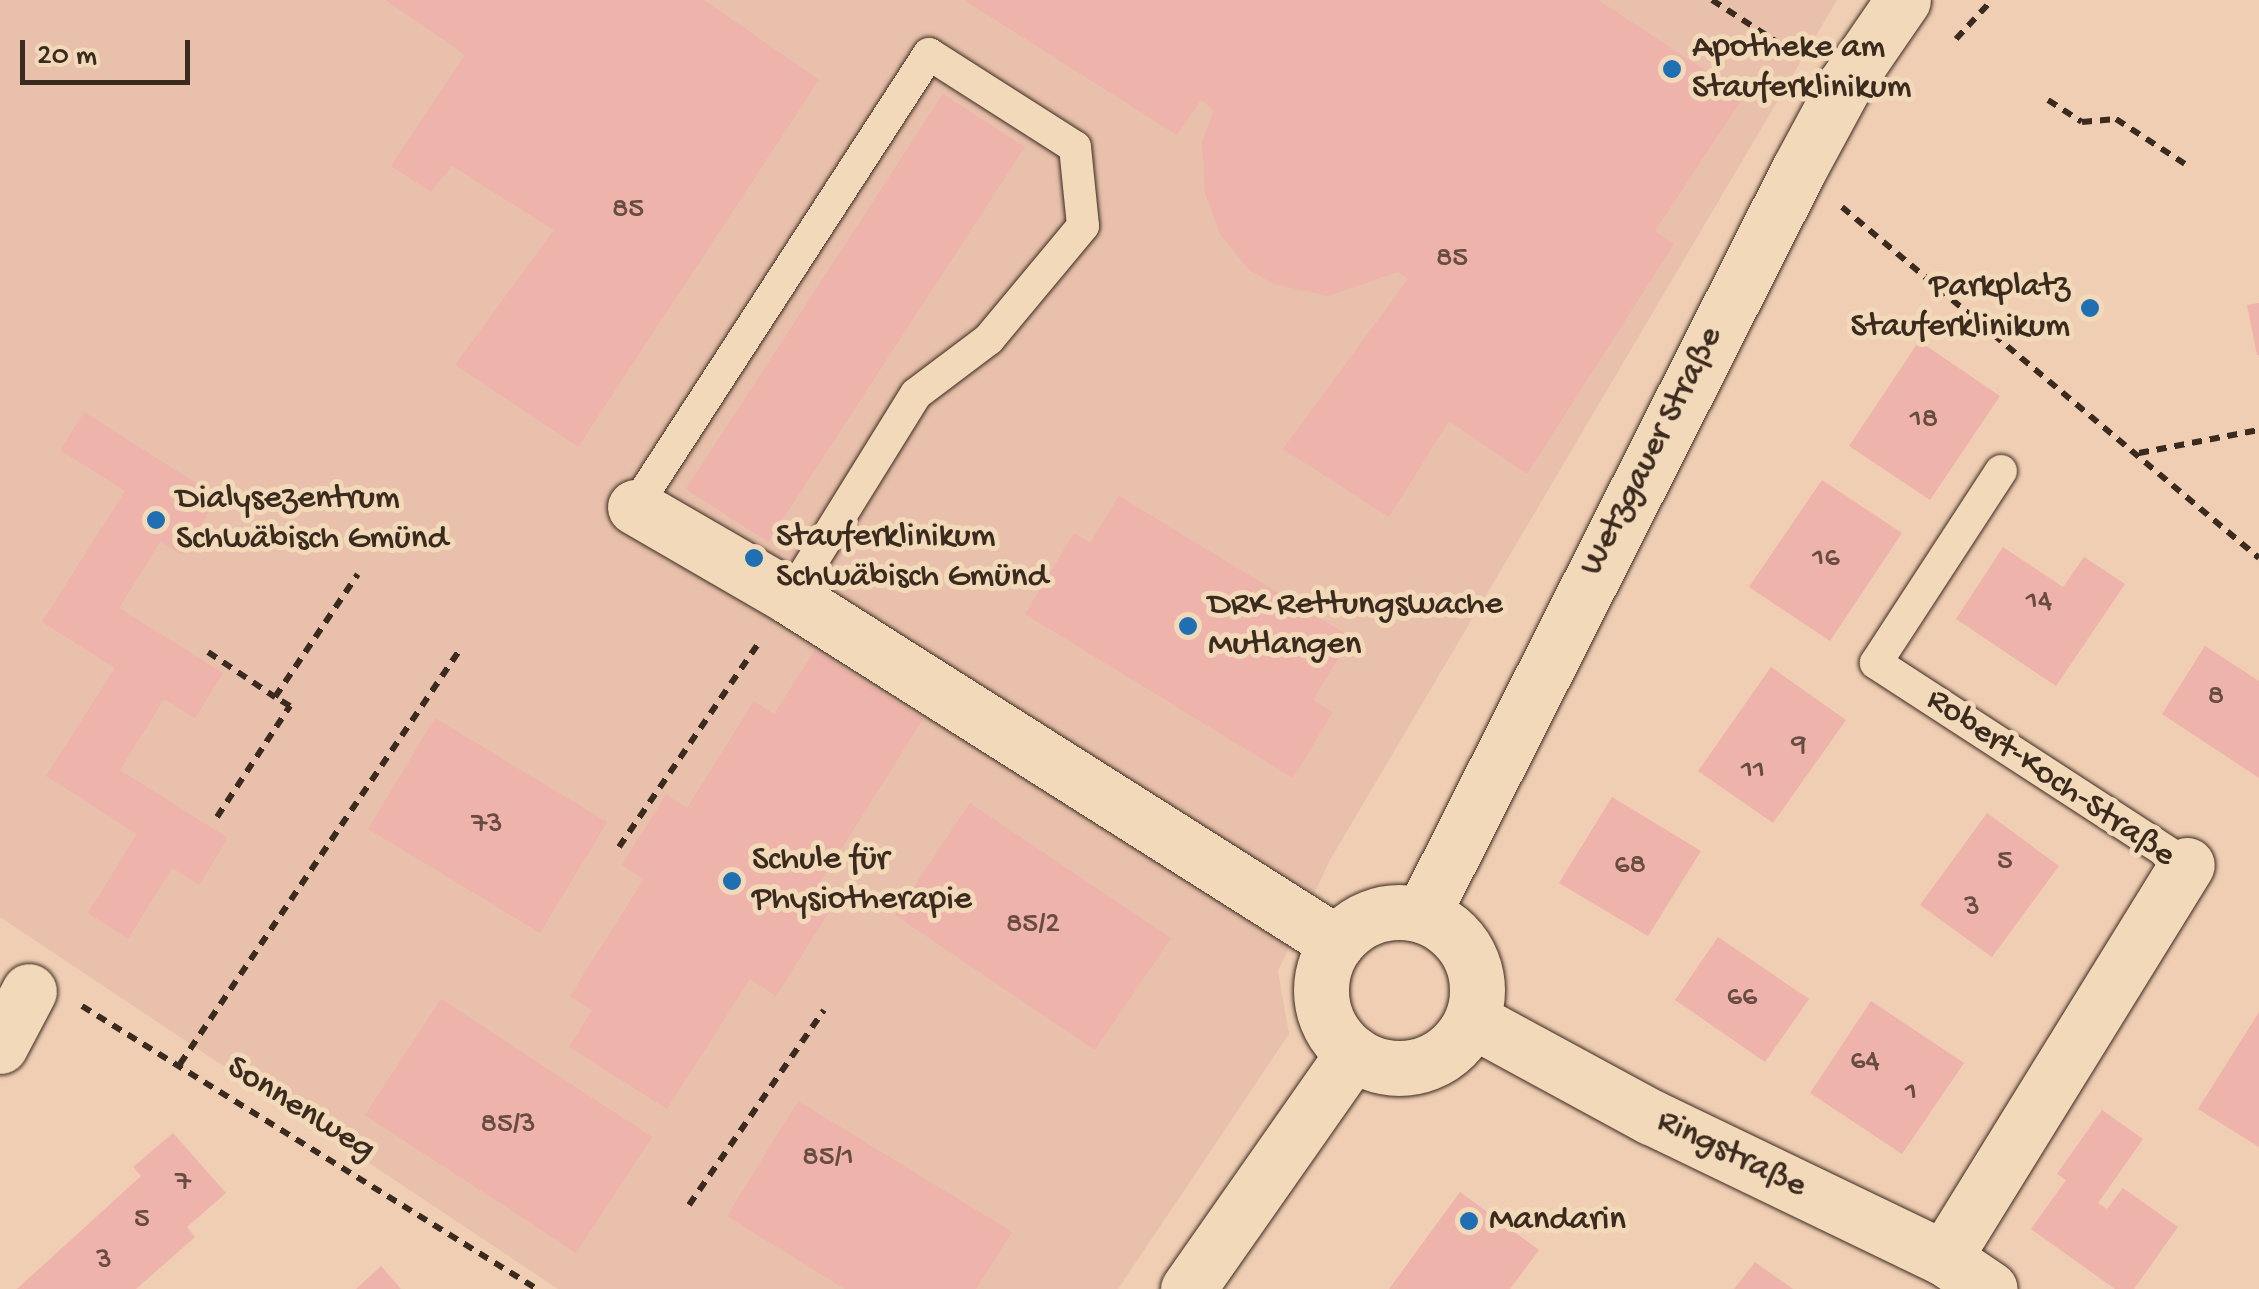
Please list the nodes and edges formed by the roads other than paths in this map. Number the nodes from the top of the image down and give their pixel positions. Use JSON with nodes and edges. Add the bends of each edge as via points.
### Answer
{"nodes":[{"id":1,"x":1904,"y":0,"type":"edge"},
{"id":2,"x":2001,"y":470,"type":"dead end"},
{"id":3,"x":635,"y":507,"type":"joint"},
{"id":4,"x":790,"y":597,"type":"junction"},
{"id":5,"x":2187,"y":865,"type":"joint"},
{"id":6,"x":1422,"y":915,"type":"junction"},
{"id":7,"x":1337,"y":943,"type":"junction"},
{"id":8,"x":29,"y":990,"type":"road end"},
{"id":9,"x":1472,"y":1020,"type":"junction"},
{"id":10,"x":0,"y":1046,"type":"edge"},
{"id":11,"x":1353,"y":1053,"type":"junction"},
{"id":12,"x":1944,"y":1258,"type":"junction"},
{"id":13,"x":1188,"y":1289,"type":"edge"},
{"id":14,"x":1990,"y":1289,"type":"edge"}],
"edges":[{"from":1,"to":6,"type":"street","name":"Wetzgauer Straße","via":[[1844,86],[1798,171]]},
{"from":2,"to":5,"type":"lane","name":"Robert-Koch-Straße","via":[[1876,663]]},
{"from":3,"to":4,"type":"street"},
{"from":3,"to":4,"type":"lane","via":[[929,54],[1074,148],[1083,226],[989,339],[916,394]]},
{"from":4,"to":7,"type":"street"},
{"from":5,"to":12,"type":"street","name":"Robert-Koch-Straße"},
{"from":6,"to":7,"type":"street","via":[[1376,916]]},
{"from":6,"to":9,"type":"street","via":[[1464,945],[1475,969]]},
{"from":7,"to":11,"type":"street","via":[[1325,965],[1324,1014]]},
{"from":8,"to":10,"type":"street"},
{"from":9,"to":11,"type":"street","via":[[1442,1056],[1420,1066],[1374,1065]]},
{"from":9,"to":12,"type":"street","name":"Ringstraße","via":[[1650,1117]]},
{"from":11,"to":13,"type":"street"},
{"from":12,"to":14,"type":"street","name":"Ringstraße"}]}
